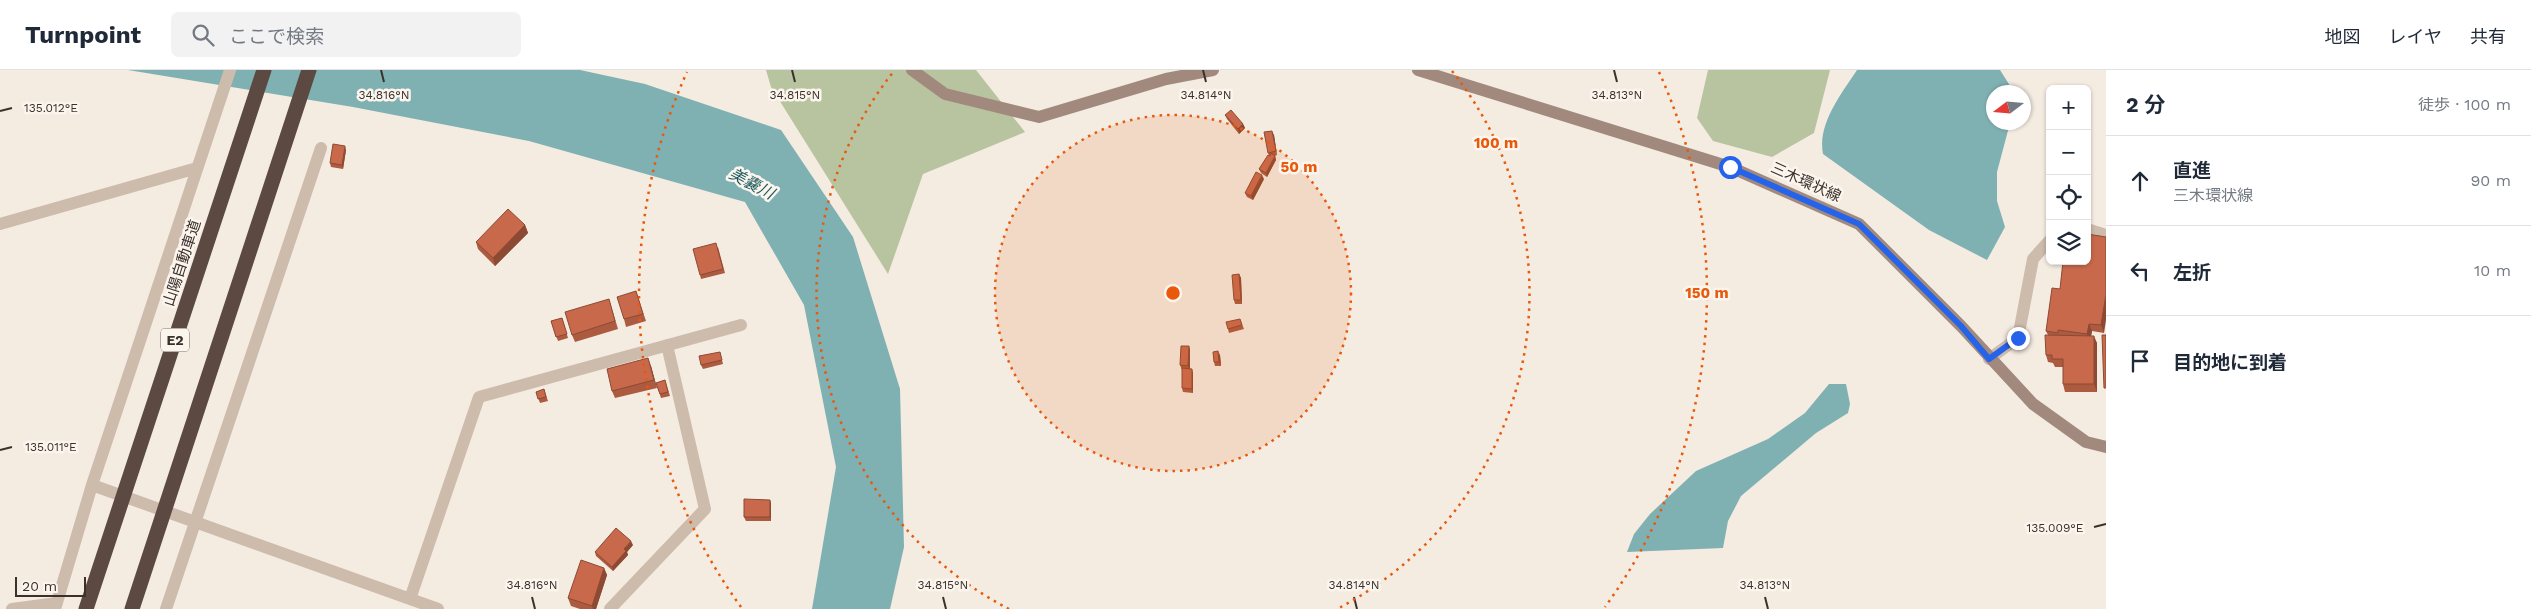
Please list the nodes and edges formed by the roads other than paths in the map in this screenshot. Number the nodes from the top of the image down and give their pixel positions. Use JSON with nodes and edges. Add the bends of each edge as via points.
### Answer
{"nodes":[{"id":1,"x":230,"y":70,"type":"edge"},
{"id":2,"x":264,"y":70,"type":"edge"},
{"id":3,"x":309,"y":70,"type":"edge"},
{"id":4,"x":912,"y":70,"type":"edge"},
{"id":5,"x":1214,"y":70,"type":"edge"},
{"id":6,"x":1418,"y":70,"type":"edge"},
{"id":7,"x":321,"y":148,"type":"dead end"},
{"id":8,"x":197,"y":168,"type":"junction"},
{"id":9,"x":0,"y":224,"type":"edge"},
{"id":10,"x":2091,"y":230,"type":"edge"},
{"id":11,"x":2106,"y":235,"type":"edge"},
{"id":12,"x":2046,"y":244,"type":"edge"},
{"id":13,"x":741,"y":325,"type":"dead end"},
{"id":14,"x":667,"y":345,"type":"junction"},
{"id":15,"x":1989,"y":359,"type":"junction"},
{"id":16,"x":2106,"y":447,"type":"edge"},
{"id":17,"x":92,"y":485,"type":"junction"},
{"id":18,"x":194,"y":522,"type":"junction"},
{"id":19,"x":410,"y":599,"type":"junction"},
{"id":20,"x":56,"y":606,"type":"edge"},
{"id":21,"x":12,"y":609,"type":"edge"},
{"id":22,"x":86,"y":609,"type":"edge"},
{"id":23,"x":132,"y":609,"type":"edge"},
{"id":24,"x":166,"y":609,"type":"edge"},
{"id":25,"x":438,"y":609,"type":"edge"},
{"id":26,"x":610,"y":609,"type":"edge"}],
"edges":[{"from":1,"to":8,"type":"street"},
{"from":2,"to":22,"type":"highway","name":"山陽自動車道","number":"E2","bridge":true},
{"from":3,"to":23,"type":"highway","bridge":true},
{"from":4,"to":5,"type":"main road","via":[[945,94],[1039,117],[1166,80]]},
{"from":6,"to":15,"type":"main road","name":"三木環状線","via":[[1730,167],[1859,224],[1961,326]]},
{"from":7,"to":18,"type":"street"},
{"from":8,"to":9,"type":"street"},
{"from":8,"to":17,"type":"street"},
{"from":10,"to":11,"type":"street"},
{"from":12,"to":15,"type":"street","via":[[2033,259],[2018,338]]},
{"from":13,"to":14,"type":"street"},
{"from":14,"to":19,"type":"street","via":[[479,397]]},
{"from":14,"to":26,"type":"street","via":[[705,509]]},
{"from":15,"to":16,"type":"main road","name":"三木環状線","via":[[2033,404],[2086,442]]},
{"from":17,"to":18,"type":"street"},
{"from":17,"to":20,"type":"street"},
{"from":18,"to":19,"type":"street"},
{"from":18,"to":24,"type":"street"},
{"from":19,"to":25,"type":"street"},
{"from":20,"to":21,"type":"street"}]}
